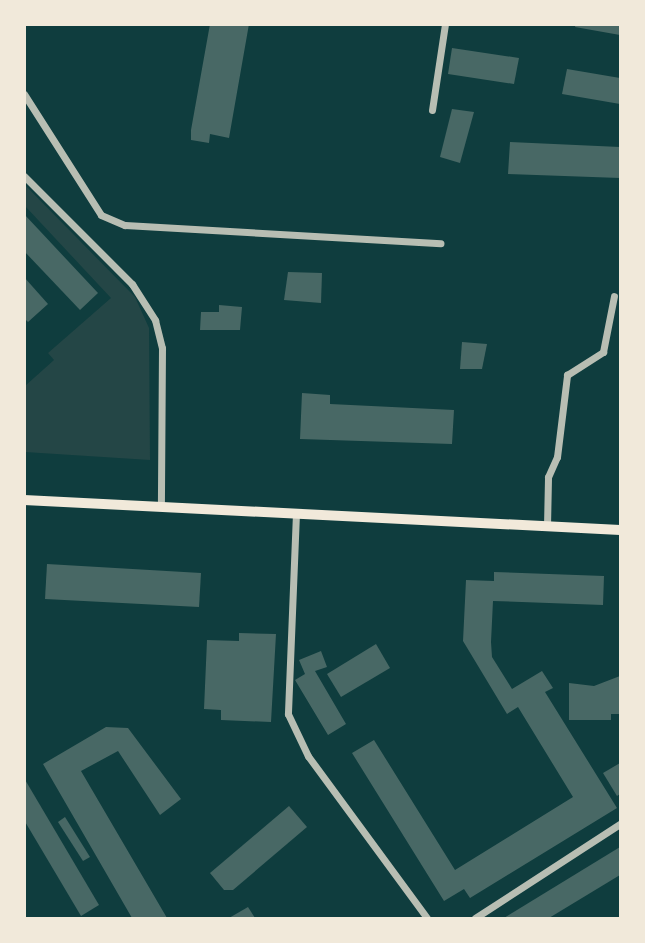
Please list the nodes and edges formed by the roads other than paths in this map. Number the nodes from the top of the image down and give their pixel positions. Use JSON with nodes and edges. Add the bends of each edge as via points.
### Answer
{"nodes":[{"id":1,"x":445,"y":24,"type":"edge"},
{"id":2,"x":24,"y":94,"type":"edge"},
{"id":3,"x":432,"y":110,"type":"dead end"},
{"id":4,"x":24,"y":176,"type":"edge"},
{"id":5,"x":440,"y":243,"type":"dead end"},
{"id":6,"x":614,"y":296,"type":"dead end"},
{"id":7,"x":24,"y":499,"type":"edge"},
{"id":8,"x":161,"y":507,"type":"junction"},
{"id":9,"x":296,"y":513,"type":"junction"},
{"id":10,"x":547,"y":526,"type":"junction"},
{"id":11,"x":621,"y":530,"type":"edge"},
{"id":12,"x":621,"y":824,"type":"edge"},
{"id":13,"x":427,"y":919,"type":"edge"},
{"id":14,"x":475,"y":919,"type":"edge"}],
"edges":[{"from":1,"to":3,"type":"street"},
{"from":2,"to":5,"type":"street","via":[[101,215],[125,225]]},
{"from":4,"to":8,"type":"street","via":[[132,284],[155,320],[162,348]]},
{"from":6,"to":10,"type":"street","via":[[603,352],[567,374],[557,457],[548,477]]},
{"from":7,"to":8,"type":"main road"},
{"from":8,"to":9,"type":"main road"},
{"from":9,"to":10,"type":"main road"},
{"from":9,"to":13,"type":"street","via":[[288,714],[316,766]]},
{"from":10,"to":11,"type":"main road"},
{"from":12,"to":14,"type":"street"}]}
